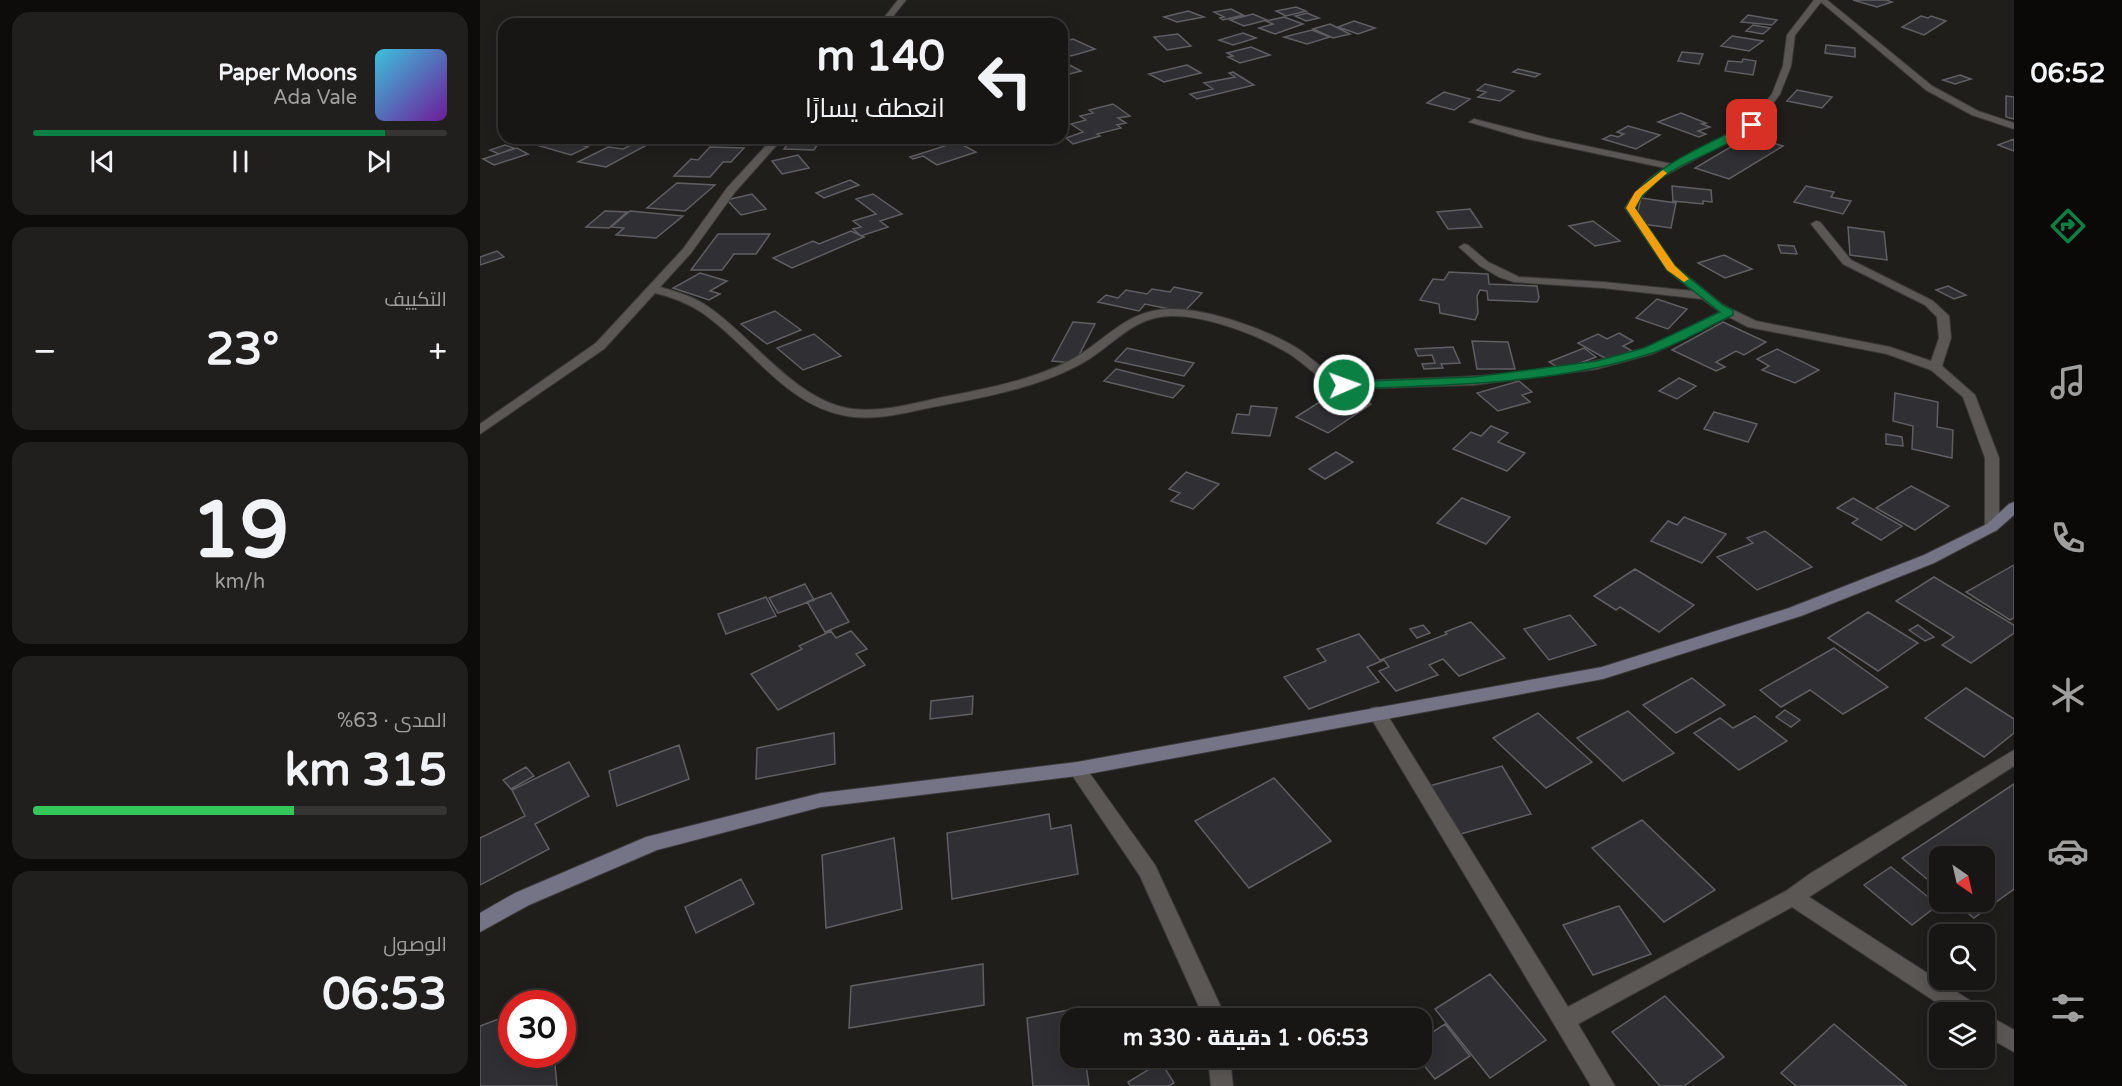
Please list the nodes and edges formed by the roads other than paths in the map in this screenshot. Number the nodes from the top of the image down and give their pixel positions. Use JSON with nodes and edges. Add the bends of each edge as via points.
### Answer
{"nodes":[{"id":1,"x":902,"y":0,"type":"edge"},
{"id":2,"x":1818,"y":0,"type":"edge"},
{"id":3,"x":1823,"y":0,"type":"edge"},
{"id":4,"x":888,"y":18,"type":"edge"},
{"id":5,"x":1474,"y":122,"type":"dead end"},
{"id":6,"x":2014,"y":126,"type":"edge"},
{"id":7,"x":773,"y":144,"type":"edge"},
{"id":8,"x":1673,"y":167,"type":"junction"},
{"id":9,"x":1816,"y":224,"type":"dead end"},
{"id":10,"x":1464,"y":247,"type":"dead end"},
{"id":11,"x":653,"y":289,"type":"junction"},
{"id":12,"x":1705,"y":296,"type":"junction"},
{"id":13,"x":1729,"y":312,"type":"junction"},
{"id":14,"x":1935,"y":367,"type":"junction"},
{"id":15,"x":480,"y":430,"type":"edge"},
{"id":16,"x":2014,"y":507,"type":"edge"},
{"id":17,"x":1992,"y":527,"type":"junction"},
{"id":18,"x":1377,"y":713,"type":"junction"},
{"id":19,"x":2014,"y":758,"type":"edge"},
{"id":20,"x":1077,"y":769,"type":"junction"},
{"id":21,"x":1793,"y":897,"type":"junction"},
{"id":22,"x":480,"y":923,"type":"edge"},
{"id":23,"x":1954,"y":1002,"type":"edge"},
{"id":24,"x":1210,"y":1008,"type":"edge"},
{"id":25,"x":1563,"y":1021,"type":"junction"},
{"id":26,"x":1995,"y":1030,"type":"edge"},
{"id":27,"x":2014,"y":1042,"type":"edge"},
{"id":28,"x":1220,"y":1068,"type":"edge"},
{"id":29,"x":1222,"y":1086,"type":"edge"},
{"id":30,"x":1604,"y":1086,"type":"edge"}],
"edges":[{"from":1,"to":4,"type":"street"},
{"from":2,"to":8,"type":"street","via":[[1791,35],[1787,66],[1776,94],[1752,125]]},
{"from":3,"to":6,"type":"street","via":[[1929,88],[1975,113]]},
{"from":5,"to":8,"type":"street","via":[[1532,139]]},
{"from":7,"to":11,"type":"street"},
{"from":8,"to":12,"type":"street","via":[[1638,194],[1630,208],[1671,268]]},
{"from":9,"to":14,"type":"street","via":[[1847,262],[1929,303],[1943,316],[1945,338]]},
{"from":10,"to":12,"type":"street","via":[[1484,264],[1518,280]]},
{"from":11,"to":13,"type":"street","via":[[683,296],[710,314],[820,404],[845,412],[885,413],[992,392],[1070,365],[1092,353],[1126,323],[1144,315],[1173,312],[1209,318],[1295,353],[1330,381],[1344,385],[1473,381],[1598,365],[1648,351]]},
{"from":11,"to":15,"type":"street","via":[[600,346]]},
{"from":12,"to":13,"type":"street"},
{"from":13,"to":14,"type":"street","via":[[1752,324],[1890,351]]},
{"from":14,"to":17,"type":"street","via":[[1969,394],[1992,458]]},
{"from":16,"to":17,"type":"main road"},
{"from":17,"to":18,"type":"main road","via":[[1929,559],[1795,612],[1603,673]]},
{"from":18,"to":20,"type":"main road"},
{"from":18,"to":25,"type":"street"},
{"from":19,"to":21,"type":"street"},
{"from":20,"to":22,"type":"main road","via":[[821,801],[653,843],[522,899]]},
{"from":20,"to":24,"type":"street","via":[[1148,871]]},
{"from":21,"to":23,"type":"street"},
{"from":21,"to":25,"type":"street"},
{"from":25,"to":30,"type":"street"},
{"from":26,"to":27,"type":"street"},
{"from":28,"to":29,"type":"street"}]}
